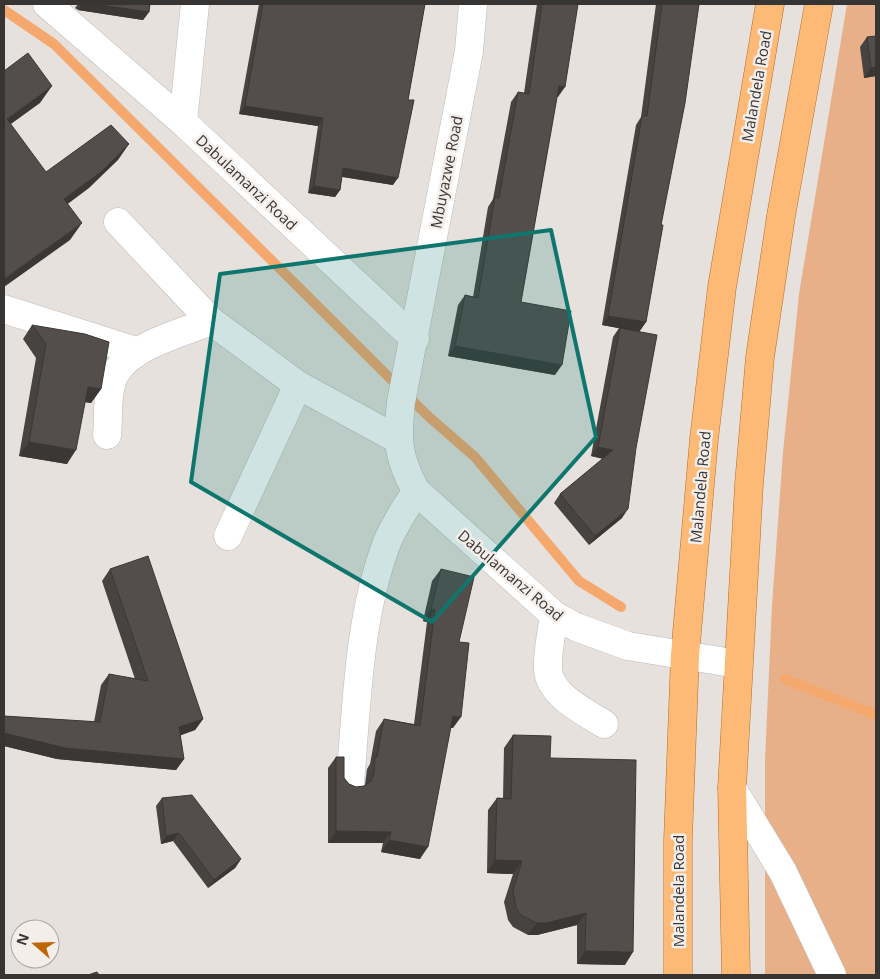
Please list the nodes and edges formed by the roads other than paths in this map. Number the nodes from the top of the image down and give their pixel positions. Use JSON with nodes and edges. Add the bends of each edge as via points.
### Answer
{"nodes":[{"id":1,"x":47,"y":4,"type":"edge"},
{"id":2,"x":195,"y":4,"type":"edge"},
{"id":3,"x":473,"y":4,"type":"edge"},
{"id":4,"x":770,"y":4,"type":"edge"},
{"id":5,"x":819,"y":4,"type":"edge"},
{"id":6,"x":182,"y":122,"type":"junction"},
{"id":7,"x":118,"y":222,"type":"dead end"},
{"id":8,"x":4,"y":308,"type":"edge"},
{"id":9,"x":211,"y":321,"type":"junction"},
{"id":10,"x":415,"y":339,"type":"junction"},
{"id":11,"x":136,"y":351,"type":"junction"},
{"id":12,"x":298,"y":385,"type":"junction"},
{"id":13,"x":107,"y":435,"type":"dead end"},
{"id":14,"x":397,"y":439,"type":"junction"},
{"id":15,"x":416,"y":491,"type":"junction"},
{"id":16,"x":228,"y":536,"type":"dead end"},
{"id":17,"x":554,"y":615,"type":"junction"},
{"id":18,"x":685,"y":655,"type":"junction"},
{"id":19,"x":738,"y":664,"type":"junction"},
{"id":20,"x":604,"y":724,"type":"dead end"},
{"id":21,"x":350,"y":783,"type":"edge"},
{"id":22,"x":732,"y":788,"type":"junction"},
{"id":23,"x":678,"y":975,"type":"edge"},
{"id":24,"x":736,"y":975,"type":"edge"},
{"id":25,"x":832,"y":975,"type":"edge"}],
"edges":[{"from":1,"to":6,"type":"street","name":"Dabulamanzi Road"},
{"from":2,"to":6,"type":"street"},
{"from":3,"to":10,"type":"street","name":"Mbuyazwe Road","via":[[469,51]]},
{"from":4,"to":18,"type":"main road","name":"Malandela Road","via":[[722,287],[704,439]]},
{"from":5,"to":19,"type":"main road","via":[[781,216],[760,357]]},
{"from":6,"to":10,"type":"street","name":"Dabulamanzi Road"},
{"from":7,"to":9,"type":"street"},
{"from":8,"to":11,"type":"street"},
{"from":9,"to":11,"type":"street"},
{"from":9,"to":12,"type":"street"},
{"from":10,"to":14,"type":"street","name":"Dabulamanzi Road","via":[[403,389]]},
{"from":11,"to":13,"type":"street","via":[[116,374],[110,392]]},
{"from":12,"to":14,"type":"street"},
{"from":12,"to":16,"type":"street"},
{"from":14,"to":15,"type":"street","name":"Dabulamanzi Road","via":[[404,468]]},
{"from":15,"to":17,"type":"street","name":"Dabulamanzi Road"},
{"from":15,"to":21,"type":"street","via":[[386,543],[374,583],[360,656]]},
{"from":17,"to":18,"type":"street","name":"Dabulamanzi Road","via":[[576,627],[628,646]]},
{"from":17,"to":20,"type":"street","via":[[548,671],[555,688],[572,704]]},
{"from":18,"to":19,"type":"street","name":"Dabulamanzi Road"},
{"from":18,"to":23,"type":"main road","name":"Malandela Road","via":[[678,840]]},
{"from":19,"to":22,"type":"main road"},
{"from":22,"to":24,"type":"main road"},
{"from":22,"to":25,"type":"street","via":[[783,872]]}]}
